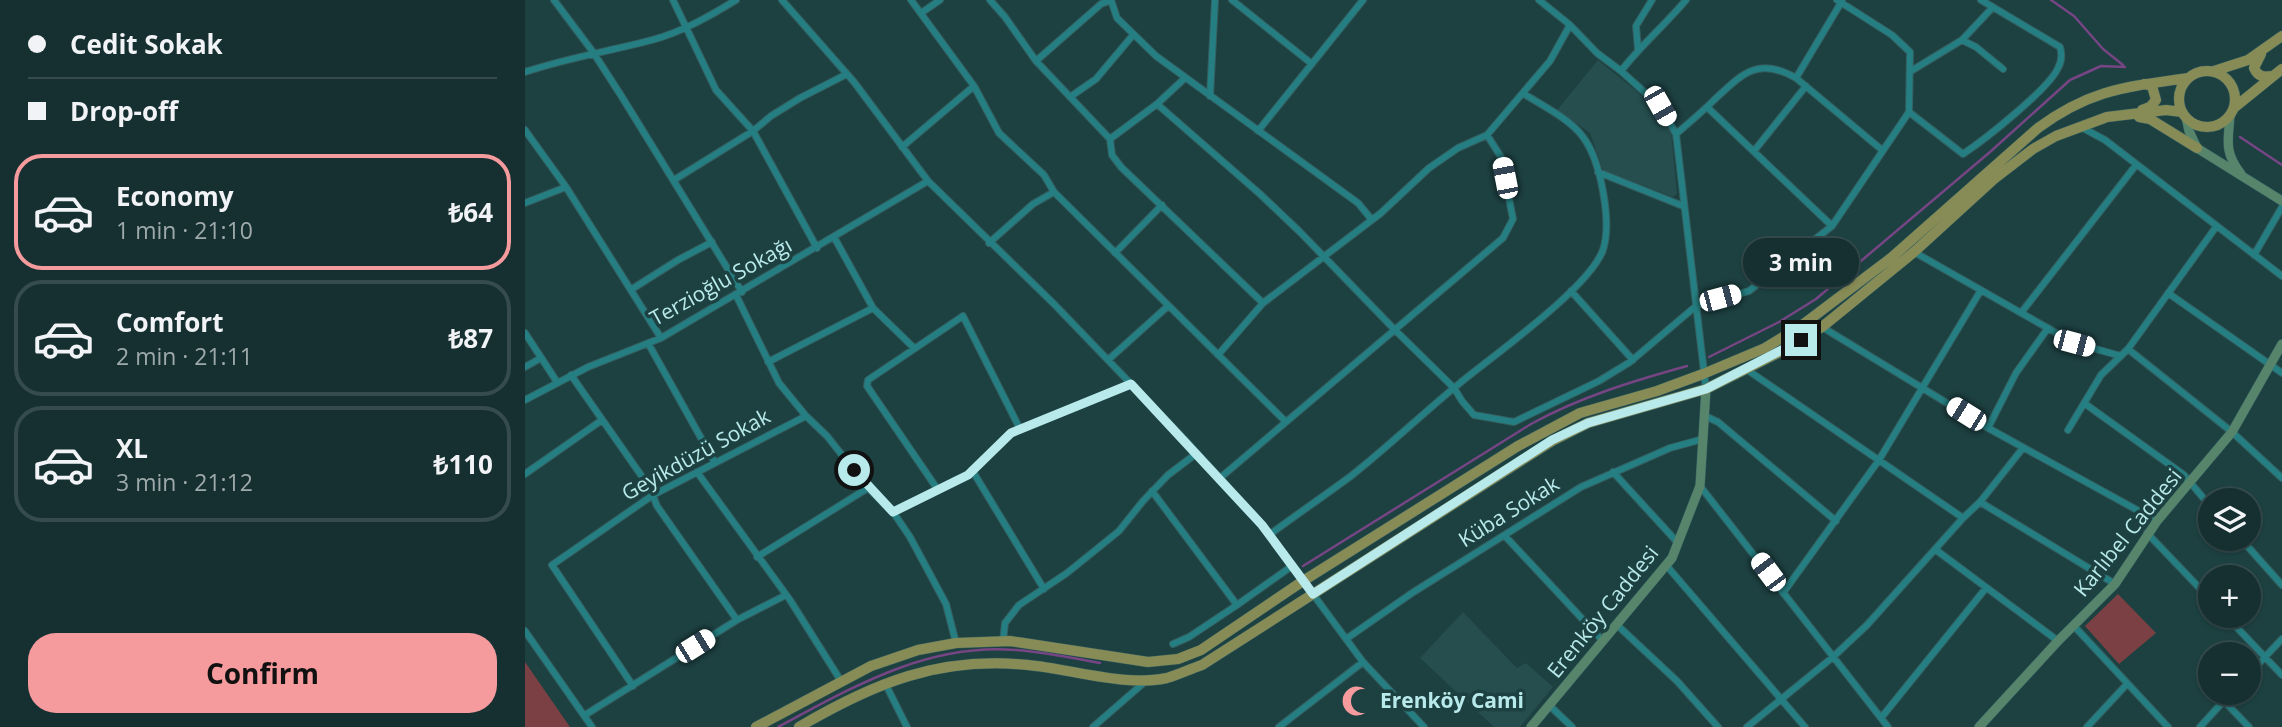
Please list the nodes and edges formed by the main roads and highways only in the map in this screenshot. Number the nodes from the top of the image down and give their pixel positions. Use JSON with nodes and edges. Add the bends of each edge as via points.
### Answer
{"nodes":[{"id":1,"x":2282,"y":36,"type":"edge"},
{"id":2,"x":2263,"y":51,"type":"junction"},
{"id":3,"x":2282,"y":69,"type":"edge"},
{"id":4,"x":2214,"y":71,"type":"junction"},
{"id":5,"x":2272,"y":76,"type":"junction"},
{"id":6,"x":2188,"y":78,"type":"junction"},
{"id":7,"x":2143,"y":84,"type":"junction"},
{"id":8,"x":2232,"y":111,"type":"junction"},
{"id":9,"x":2184,"y":114,"type":"junction"},
{"id":10,"x":2128,"y":115,"type":"junction"},
{"id":11,"x":2197,"y":148,"type":"road end"},
{"id":12,"x":755,"y":727,"type":"edge"},
{"id":13,"x":799,"y":727,"type":"edge"}],
"edges":[{"from":1,"to":2,"type":"main road"},
{"from":2,"to":4,"type":"main road"},
{"from":2,"to":5,"type":"main road","via":[[2253,68],[2260,77]]},
{"from":3,"to":5,"type":"main road"},
{"from":4,"to":6,"type":"main road"},
{"from":4,"to":8,"type":"main road","via":[[2234,89]]},
{"from":5,"to":8,"type":"main road"},
{"from":6,"to":7,"type":"main road"},
{"from":6,"to":9,"type":"main road","via":[[2179,94]]},
{"from":7,"to":10,"type":"main road","via":[[2152,86],[2156,100]]},
{"from":7,"to":12,"type":"main road","via":[[2091,96],[2056,114],[1891,258],[1765,348],[1657,391],[1570,418],[1518,446],[1201,650],[1170,661],[1148,662],[1003,641],[955,643],[871,666]]},
{"from":8,"to":9,"type":"main road","via":[[2223,122],[2205,127]]},
{"from":9,"to":10,"type":"main road","via":[[2166,110]]},
{"from":10,"to":11,"type":"main road","via":[[2150,119]]},
{"from":10,"to":13,"type":"main road","via":[[2079,126],[2033,149],[1822,327],[1706,389],[1598,420],[1552,440],[1202,665],[1147,680],[999,663],[947,667],[866,690]]}]}
